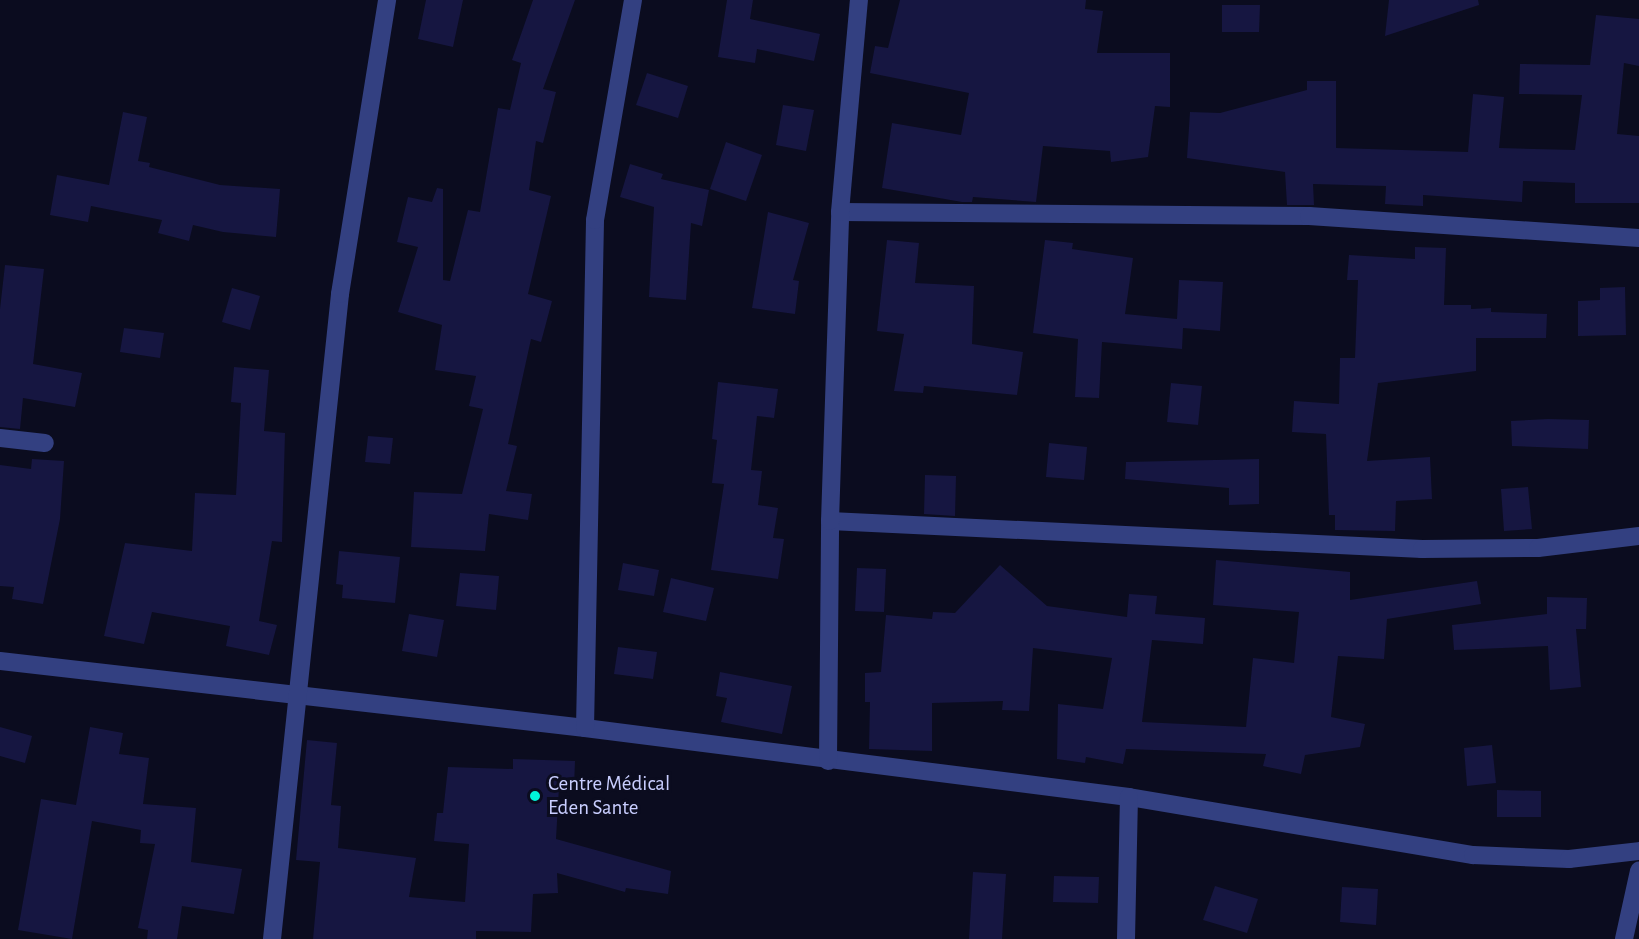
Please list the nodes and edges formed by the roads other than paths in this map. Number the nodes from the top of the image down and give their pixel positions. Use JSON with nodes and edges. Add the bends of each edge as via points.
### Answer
{"nodes":[{"id":1,"x":387,"y":0,"type":"edge"},
{"id":2,"x":633,"y":0,"type":"edge"},
{"id":3,"x":859,"y":0,"type":"edge"},
{"id":4,"x":840,"y":212,"type":"junction"},
{"id":5,"x":1639,"y":238,"type":"edge"},
{"id":6,"x":0,"y":438,"type":"edge"},
{"id":7,"x":45,"y":443,"type":"dead end"},
{"id":8,"x":830,"y":521,"type":"junction"},
{"id":9,"x":1639,"y":536,"type":"edge"},
{"id":10,"x":0,"y":661,"type":"edge"},
{"id":11,"x":300,"y":693,"type":"junction"},
{"id":12,"x":585,"y":728,"type":"junction"},
{"id":13,"x":828,"y":761,"type":"junction"},
{"id":14,"x":1130,"y":797,"type":"junction"},
{"id":15,"x":1639,"y":851,"type":"edge"},
{"id":16,"x":1639,"y":871,"type":"edge"},
{"id":17,"x":272,"y":939,"type":"edge"},
{"id":18,"x":1126,"y":939,"type":"edge"},
{"id":19,"x":1624,"y":939,"type":"edge"}],
"edges":[{"from":1,"to":11,"type":"street","via":[[340,294]]},
{"from":2,"to":12,"type":"street","via":[[595,220]]},
{"from":3,"to":4,"type":"street"},
{"from":4,"to":5,"type":"street","via":[[1309,216]]},
{"from":4,"to":8,"type":"street"},
{"from":6,"to":7,"type":"street"},
{"from":8,"to":9,"type":"street","via":[[1422,549],[1538,548]]},
{"from":8,"to":13,"type":"street"},
{"from":10,"to":11,"type":"street"},
{"from":11,"to":12,"type":"street"},
{"from":11,"to":17,"type":"street"},
{"from":12,"to":13,"type":"street"},
{"from":13,"to":14,"type":"street"},
{"from":14,"to":15,"type":"street","via":[[1473,855],[1569,859]]},
{"from":14,"to":18,"type":"street"},
{"from":16,"to":19,"type":"street"}]}
